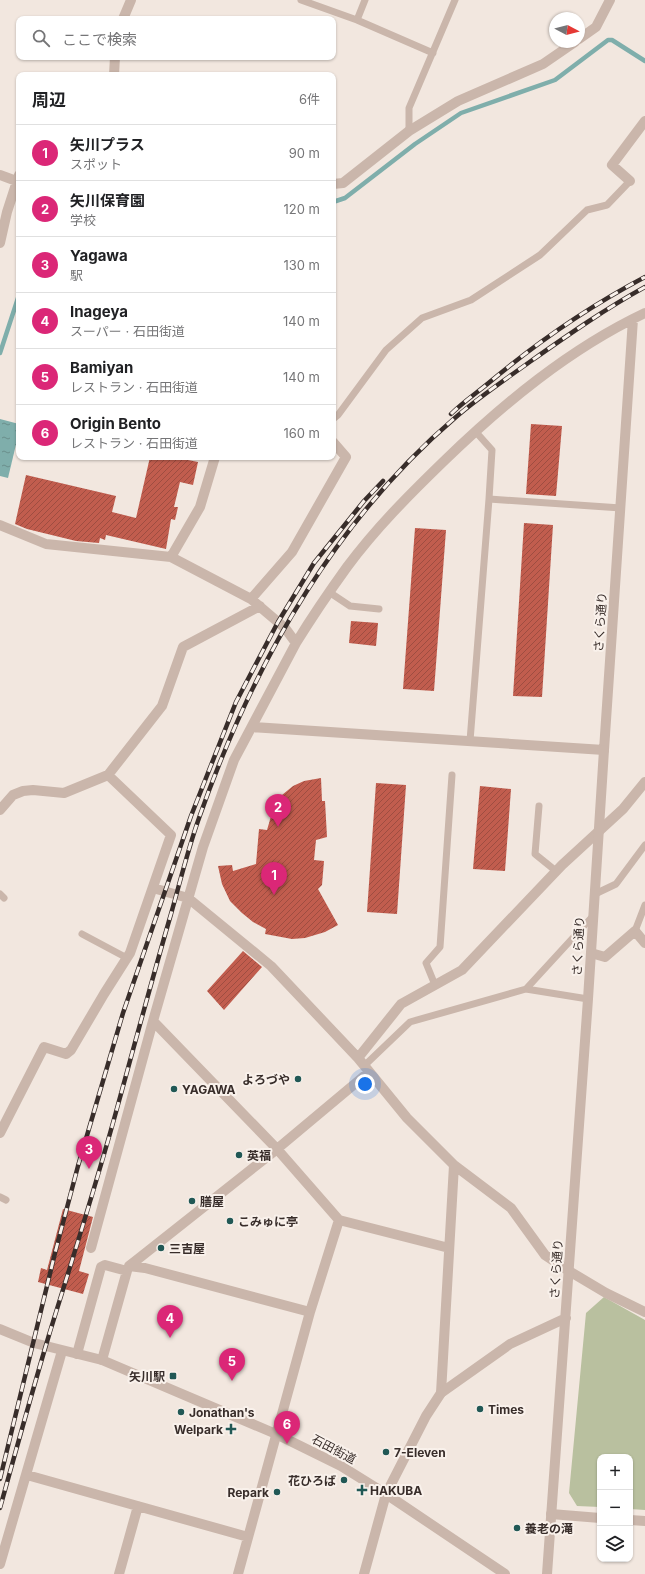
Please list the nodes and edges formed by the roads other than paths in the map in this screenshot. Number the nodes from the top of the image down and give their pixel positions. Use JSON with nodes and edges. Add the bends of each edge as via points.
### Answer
{"nodes":[{"id":1,"x":131,"y":0,"type":"edge"},
{"id":2,"x":302,"y":0,"type":"edge"},
{"id":3,"x":365,"y":0,"type":"edge"},
{"id":4,"x":455,"y":0,"type":"edge"},
{"id":5,"x":610,"y":0,"type":"edge"},
{"id":6,"x":124,"y":16,"type":"edge"},
{"id":7,"x":357,"y":20,"type":"junction"},
{"id":8,"x":585,"y":35,"type":"edge"},
{"id":9,"x":566,"y":48,"type":"edge"},
{"id":10,"x":433,"y":53,"type":"junction"},
{"id":11,"x":115,"y":60,"type":"edge"},
{"id":12,"x":114,"y":72,"type":"edge"},
{"id":13,"x":645,"y":121,"type":"edge"},
{"id":14,"x":409,"y":131,"type":"junction"},
{"id":15,"x":0,"y":175,"type":"edge"},
{"id":16,"x":16,"y":179,"type":"edge"},
{"id":17,"x":630,"y":181,"type":"joint"},
{"id":18,"x":336,"y":184,"type":"edge"},
{"id":19,"x":16,"y":186,"type":"edge"},
{"id":20,"x":0,"y":243,"type":"edge"},
{"id":21,"x":645,"y":313,"type":"edge"},
{"id":22,"x":633,"y":319,"type":"junction"},
{"id":23,"x":336,"y":417,"type":"edge"},
{"id":24,"x":475,"y":431,"type":"junction"},
{"id":25,"x":336,"y":445,"type":"edge"},
{"id":26,"x":214,"y":460,"type":"edge"},
{"id":27,"x":489,"y":499,"type":"junction"},
{"id":28,"x":621,"y":508,"type":"junction"},
{"id":29,"x":0,"y":526,"type":"edge"},
{"id":30,"x":171,"y":557,"type":"junction"},
{"id":31,"x":329,"y":592,"type":"junction"},
{"id":32,"x":251,"y":599,"type":"junction"},
{"id":33,"x":260,"y":606,"type":"junction"},
{"id":34,"x":379,"y":608,"type":"dead end"},
{"id":35,"x":296,"y":643,"type":"junction"},
{"id":36,"x":252,"y":727,"type":"junction"},
{"id":37,"x":470,"y":741,"type":"junction"},
{"id":38,"x":604,"y":750,"type":"junction"},
{"id":39,"x":108,"y":775,"type":"junction"},
{"id":40,"x":452,"y":775,"type":"dead end"},
{"id":41,"x":645,"y":782,"type":"edge"},
{"id":42,"x":539,"y":806,"type":"dead end"},
{"id":43,"x":0,"y":810,"type":"edge"},
{"id":44,"x":599,"y":832,"type":"junction"},
{"id":45,"x":645,"y":845,"type":"edge"},
{"id":46,"x":556,"y":872,"type":"junction"},
{"id":47,"x":153,"y":888,"type":"junction"},
{"id":48,"x":595,"y":894,"type":"junction"},
{"id":49,"x":188,"y":898,"type":"junction"},
{"id":50,"x":645,"y":905,"type":"edge"},
{"id":51,"x":593,"y":916,"type":"junction"},
{"id":52,"x":635,"y":931,"type":"junction"},
{"id":53,"x":82,"y":934,"type":"dead end"},
{"id":54,"x":645,"y":944,"type":"edge"},
{"id":55,"x":591,"y":953,"type":"junction"},
{"id":56,"x":127,"y":958,"type":"junction"},
{"id":57,"x":435,"y":985,"type":"junction"},
{"id":58,"x":526,"y":989,"type":"junction"},
{"id":59,"x":588,"y":999,"type":"junction"},
{"id":60,"x":153,"y":1021,"type":"junction"},
{"id":61,"x":364,"y":1065,"type":"junction"},
{"id":62,"x":0,"y":1133,"type":"edge"},
{"id":63,"x":277,"y":1149,"type":"junction"},
{"id":64,"x":454,"y":1165,"type":"junction"},
{"id":65,"x":339,"y":1220,"type":"junction"},
{"id":66,"x":91,"y":1248,"type":"dead end"},
{"id":67,"x":449,"y":1248,"type":"junction"},
{"id":68,"x":128,"y":1268,"type":"junction"},
{"id":69,"x":569,"y":1271,"type":"junction"},
{"id":70,"x":310,"y":1312,"type":"junction"},
{"id":71,"x":645,"y":1312,"type":"edge"},
{"id":72,"x":566,"y":1318,"type":"junction"},
{"id":73,"x":0,"y":1329,"type":"edge"},
{"id":74,"x":62,"y":1351,"type":"junction"},
{"id":75,"x":77,"y":1354,"type":"junction"},
{"id":76,"x":102,"y":1360,"type":"junction"},
{"id":77,"x":441,"y":1393,"type":"junction"},
{"id":78,"x":276,"y":1434,"type":"junction"},
{"id":79,"x":27,"y":1475,"type":"junction"},
{"id":80,"x":386,"y":1494,"type":"junction"},
{"id":81,"x":138,"y":1506,"type":"junction"},
{"id":82,"x":551,"y":1514,"type":"junction"},
{"id":83,"x":597,"y":1518,"type":"edge"},
{"id":84,"x":633,"y":1520,"type":"edge"},
{"id":85,"x":645,"y":1521,"type":"edge"},
{"id":86,"x":248,"y":1537,"type":"junction"},
{"id":87,"x":0,"y":1564,"type":"edge"},
{"id":88,"x":119,"y":1574,"type":"edge"},
{"id":89,"x":238,"y":1574,"type":"edge"},
{"id":90,"x":364,"y":1574,"type":"edge"},
{"id":91,"x":505,"y":1574,"type":"edge"},
{"id":92,"x":547,"y":1574,"type":"edge"}],
"edges":[{"from":1,"to":6,"type":"street"},
{"from":2,"to":7,"type":"lane"},
{"from":3,"to":7,"type":"lane"},
{"from":4,"to":10,"type":"lane"},
{"from":5,"to":8,"type":"street","via":[[596,27]]},
{"from":7,"to":10,"type":"lane"},
{"from":9,"to":14,"type":"street","via":[[543,64],[458,101]]},
{"from":10,"to":14,"type":"lane","via":[[409,108]]},
{"from":11,"to":12,"type":"street"},
{"from":13,"to":17,"type":"street","via":[[612,165]]},
{"from":14,"to":18,"type":"street","via":[[343,183]]},
{"from":15,"to":16,"type":"street"},
{"from":17,"to":23,"type":"lane","via":[[607,205],[587,210],[540,255],[470,300],[422,318],[386,350]]},
{"from":19,"to":20,"type":"street"},
{"from":21,"to":22,"type":"street"},
{"from":22,"to":24,"type":"street","via":[[538,379]]},
{"from":22,"to":28,"type":"street","name":"さくら通り"},
{"from":24,"to":27,"type":"lane","via":[[492,450]]},
{"from":24,"to":31,"type":"street","via":[[400,503]]},
{"from":25,"to":32,"type":"street","via":[[346,457],[292,552]]},
{"from":26,"to":30,"type":"street","via":[[200,507]]},
{"from":27,"to":28,"type":"lane"},
{"from":27,"to":37,"type":"lane"},
{"from":28,"to":38,"type":"street","name":"さくら通り"},
{"from":29,"to":30,"type":"street","via":[[46,544]]},
{"from":30,"to":32,"type":"street"},
{"from":31,"to":34,"type":"lane","via":[[350,606]]},
{"from":31,"to":35,"type":"street"},
{"from":32,"to":33,"type":"street"},
{"from":33,"to":35,"type":"street","via":[[285,628]]},
{"from":33,"to":39,"type":"street","via":[[183,647],[162,706]]},
{"from":35,"to":36,"type":"street"},
{"from":36,"to":37,"type":"street"},
{"from":36,"to":49,"type":"street","via":[[232,767],[203,847]]},
{"from":37,"to":38,"type":"street"},
{"from":38,"to":44,"type":"street","name":"さくら通り"},
{"from":39,"to":43,"type":"street","via":[[64,793],[33,790],[13,795]]},
{"from":39,"to":47,"type":"street","via":[[170,835]]},
{"from":40,"to":57,"type":"lane","via":[[440,947],[426,963]]},
{"from":41,"to":44,"type":"street","via":[[623,809]]},
{"from":42,"to":46,"type":"lane","via":[[535,854]]},
{"from":44,"to":46,"type":"street"},
{"from":44,"to":48,"type":"street","name":"さくら通り"},
{"from":45,"to":48,"type":"lane","via":[[616,884]]},
{"from":46,"to":57,"type":"street","via":[[462,970]]},
{"from":47,"to":49,"type":"street"},
{"from":47,"to":56,"type":"street"},
{"from":48,"to":51,"type":"street","name":"さくら通り"},
{"from":49,"to":60,"type":"street"},
{"from":49,"to":61,"type":"street","via":[[272,966]]},
{"from":50,"to":52,"type":"lane"},
{"from":51,"to":55,"type":"street","name":"さくら通り"},
{"from":51,"to":58,"type":"lane"},
{"from":52,"to":54,"type":"street"},
{"from":52,"to":55,"type":"street","via":[[605,957]]},
{"from":53,"to":56,"type":"lane"},
{"from":55,"to":59,"type":"street","name":"さくら通り"},
{"from":56,"to":62,"type":"street","via":[[71,1050],[66,1054],[44,1047]]},
{"from":57,"to":61,"type":"street","via":[[401,1004]]},
{"from":58,"to":59,"type":"lane"},
{"from":58,"to":61,"type":"lane","via":[[410,1022]]},
{"from":59,"to":69,"type":"street","name":"さくら通り"},
{"from":60,"to":63,"type":"street"},
{"from":60,"to":66,"type":"street"},
{"from":61,"to":63,"type":"street"},
{"from":61,"to":64,"type":"street","via":[[408,1118]]},
{"from":63,"to":65,"type":"street"},
{"from":63,"to":68,"type":"street"},
{"from":64,"to":67,"type":"street"},
{"from":64,"to":69,"type":"street","via":[[511,1208],[545,1255]]},
{"from":65,"to":67,"type":"street"},
{"from":65,"to":70,"type":"street"},
{"from":67,"to":77,"type":"street"},
{"from":68,"to":70,"type":"street","via":[[162,1272]]},
{"from":68,"to":75,"type":"street","via":[[105,1265],[101,1267]]},
{"from":68,"to":76,"type":"street"},
{"from":69,"to":71,"type":"street"},
{"from":69,"to":72,"type":"street","name":"さくら通り"},
{"from":70,"to":78,"type":"street"},
{"from":72,"to":77,"type":"street","via":[[510,1344]]},
{"from":72,"to":82,"type":"street","name":"さくら通り"},
{"from":73,"to":74,"type":"street","name":"石田街道"},
{"from":74,"to":75,"type":"street","name":"石田街道"},
{"from":74,"to":79,"type":"street"},
{"from":75,"to":76,"type":"street","name":"石田街道"},
{"from":76,"to":78,"type":"street","name":"石田街道"},
{"from":77,"to":80,"type":"street","via":[[426,1416]]},
{"from":78,"to":80,"type":"street","name":"石田街道","via":[[341,1466]]},
{"from":78,"to":86,"type":"street"},
{"from":79,"to":81,"type":"street"},
{"from":79,"to":87,"type":"street"},
{"from":80,"to":90,"type":"street"},
{"from":80,"to":91,"type":"street","name":"石田街道"},
{"from":81,"to":86,"type":"street"},
{"from":81,"to":88,"type":"street"},
{"from":82,"to":83,"type":"street"},
{"from":82,"to":92,"type":"street","name":"さくら通り"},
{"from":84,"to":85,"type":"street"},
{"from":86,"to":89,"type":"street"}]}
